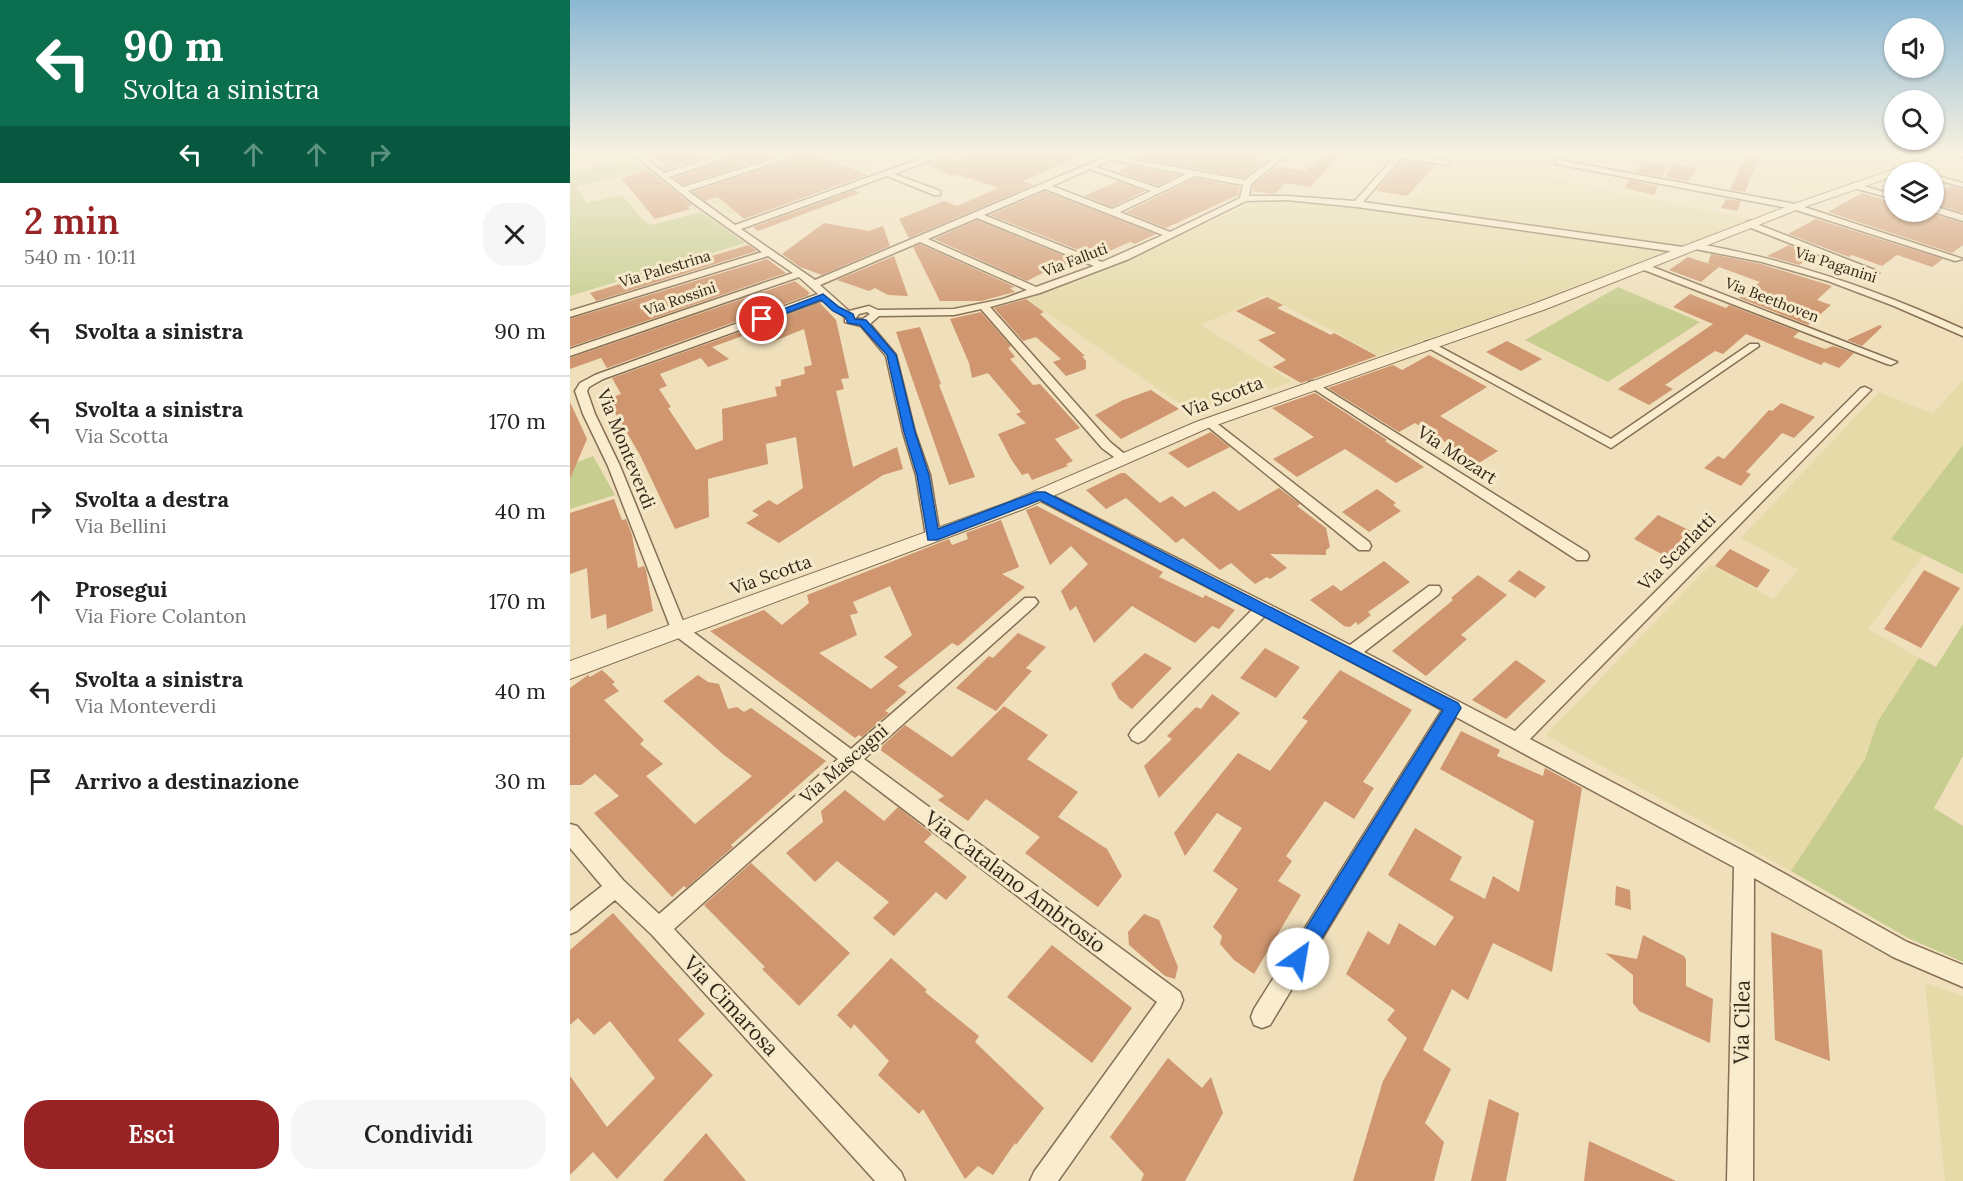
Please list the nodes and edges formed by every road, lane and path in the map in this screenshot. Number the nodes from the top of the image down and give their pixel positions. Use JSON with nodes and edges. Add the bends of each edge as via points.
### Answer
{"nodes":[{"id":1,"x":707,"y":207,"type":"edge"},
{"id":2,"x":795,"y":207,"type":"edge"},
{"id":3,"x":996,"y":207,"type":"edge"},
{"id":4,"x":1100,"y":207,"type":"edge"},
{"id":5,"x":1123,"y":207,"type":"edge"},
{"id":6,"x":1228,"y":207,"type":"edge"},
{"id":7,"x":1380,"y":207,"type":"edge"},
{"id":8,"x":1795,"y":207,"type":"joint"},
{"id":9,"x":1113,"y":212,"type":"junction"},
{"id":10,"x":1944,"y":212,"type":"edge"},
{"id":11,"x":978,"y":215,"type":"junction"},
{"id":12,"x":1963,"y":218,"type":"edge"},
{"id":13,"x":1749,"y":224,"type":"junction"},
{"id":14,"x":736,"y":228,"type":"junction"},
{"id":15,"x":1171,"y":235,"type":"junction"},
{"id":16,"x":921,"y":239,"type":"junction"},
{"id":17,"x":1688,"y":248,"type":"junction"},
{"id":18,"x":769,"y":253,"type":"junction"},
{"id":19,"x":1958,"y":259,"type":"dead end"},
{"id":20,"x":1103,"y":266,"type":"junction"},
{"id":21,"x":1642,"y":266,"type":"junction"},
{"id":22,"x":1874,"y":273,"type":"dead end"},
{"id":23,"x":800,"y":274,"type":"junction"},
{"id":24,"x":814,"y":284,"type":"junction"},
{"id":25,"x":1037,"y":291,"type":"junction"},
{"id":26,"x":823,"y":296,"type":"junction"},
{"id":27,"x":984,"y":307,"type":"junction"},
{"id":28,"x":876,"y":313,"type":"junction"},
{"id":29,"x":570,"y":314,"type":"edge"},
{"id":30,"x":850,"y":316,"type":"junction"},
{"id":31,"x":863,"y":322,"type":"junction"},
{"id":32,"x":1963,"y":333,"type":"edge"},
{"id":33,"x":1429,"y":344,"type":"junction"},
{"id":34,"x":1754,"y":346,"type":"dead end"},
{"id":35,"x":570,"y":353,"type":"edge"},
{"id":36,"x":1891,"y":362,"type":"dead end"},
{"id":37,"x":1313,"y":384,"type":"junction"},
{"id":38,"x":1865,"y":390,"type":"dead end"},
{"id":39,"x":1210,"y":422,"type":"junction"},
{"id":40,"x":1122,"y":459,"type":"junction"},
{"id":41,"x":1040,"y":495,"type":"junction"},
{"id":42,"x":933,"y":536,"type":"junction"},
{"id":43,"x":1364,"y":546,"type":"dead end"},
{"id":44,"x":1582,"y":556,"type":"dead end"},
{"id":45,"x":1434,"y":590,"type":"dead end"},
{"id":46,"x":1030,"y":602,"type":"dead end"},
{"id":47,"x":1262,"y":609,"type":"junction"},
{"id":48,"x":679,"y":630,"type":"junction"},
{"id":49,"x":1351,"y":653,"type":"junction"},
{"id":50,"x":570,"y":670,"type":"edge"},
{"id":51,"x":1453,"y":708,"type":"junction"},
{"id":52,"x":1138,"y":735,"type":"dead end"},
{"id":53,"x":1516,"y":742,"type":"junction"},
{"id":54,"x":850,"y":758,"type":"junction"},
{"id":55,"x":570,"y":833,"type":"edge"},
{"id":56,"x":1744,"y":862,"type":"junction"},
{"id":57,"x":616,"y":887,"type":"junction"},
{"id":58,"x":570,"y":924,"type":"edge"},
{"id":59,"x":659,"y":927,"type":"junction"},
{"id":60,"x":1963,"y":976,"type":"edge"},
{"id":61,"x":1262,"y":1017,"type":"dead end"},
{"id":62,"x":892,"y":1181,"type":"edge"},
{"id":63,"x":1043,"y":1181,"type":"edge"},
{"id":64,"x":1740,"y":1181,"type":"edge"}],
"edges":[{"from":1,"to":14,"type":"street"},
{"from":2,"to":14,"type":"street"},
{"from":3,"to":11,"type":"street"},
{"from":4,"to":9,"type":"street"},
{"from":5,"to":9,"type":"street"},
{"from":6,"to":15,"type":"street","name":"Via Falluti"},
{"from":7,"to":17,"type":"street","name":"Via Paganini"},
{"from":8,"to":13,"type":"street","name":"Via Scotta"},
{"from":8,"to":19,"type":"street"},
{"from":9,"to":15,"type":"street"},
{"from":10,"to":12,"type":"street"},
{"from":11,"to":16,"type":"street"},
{"from":11,"to":20,"type":"street"},
{"from":13,"to":17,"type":"street","name":"Via Scotta"},
{"from":13,"to":22,"type":"street"},
{"from":14,"to":18,"type":"street"},
{"from":15,"to":20,"type":"street","name":"Via Falluti"},
{"from":16,"to":24,"type":"street"},
{"from":16,"to":25,"type":"street"},
{"from":17,"to":21,"type":"street","name":"Via Scotta"},
{"from":17,"to":32,"type":"street","name":"Via Paganini","via":[[1754,256],[1808,271],[1876,294]]},
{"from":18,"to":23,"type":"street"},
{"from":18,"to":29,"type":"street","name":"Via Palestrina"},
{"from":20,"to":25,"type":"street","name":"Via Falluti"},
{"from":21,"to":33,"type":"street","name":"Via Scotta","via":[[1542,306]]},
{"from":21,"to":36,"type":"street","name":"Via Beethoven"},
{"from":23,"to":24,"type":"street"},
{"from":23,"to":35,"type":"street","name":"Via Rossini"},
{"from":24,"to":26,"type":"street"},
{"from":25,"to":27,"type":"street","name":"Via Falluti"},
{"from":26,"to":30,"type":"street"},
{"from":26,"to":48,"type":"street","name":"Via Monteverdi","via":[[599,377],[581,391],[615,466]]},
{"from":27,"to":28,"type":"street","name":"Via Falluti","via":[[954,312]]},
{"from":27,"to":40,"type":"street"},
{"from":28,"to":30,"type":"street","name":"Via Falluti","via":[[864,309]]},
{"from":28,"to":31,"type":"street"},
{"from":30,"to":31,"type":"street","via":[[851,321]]},
{"from":31,"to":42,"type":"street","via":[[891,355],[923,475]]},
{"from":33,"to":34,"type":"street","via":[[1611,444]]},
{"from":33,"to":37,"type":"street","name":"Via Scotta"},
{"from":37,"to":39,"type":"street","name":"Via Scotta"},
{"from":37,"to":44,"type":"street","name":"Via Mozart"},
{"from":38,"to":53,"type":"street","name":"Via Scarlatti"},
{"from":39,"to":40,"type":"street","name":"Via Scotta"},
{"from":39,"to":43,"type":"street"},
{"from":40,"to":41,"type":"street","name":"Via Scotta"},
{"from":41,"to":42,"type":"street","name":"Via Scotta"},
{"from":41,"to":47,"type":"street"},
{"from":42,"to":48,"type":"street","name":"Via Scotta"},
{"from":45,"to":49,"type":"street"},
{"from":46,"to":54,"type":"street","name":"Via Mascagni"},
{"from":47,"to":49,"type":"street"},
{"from":47,"to":52,"type":"street"},
{"from":48,"to":50,"type":"street","name":"Via Scotta"},
{"from":48,"to":54,"type":"street","name":"Via Catalano Ambrosio"},
{"from":49,"to":51,"type":"street"},
{"from":51,"to":53,"type":"street"},
{"from":51,"to":61,"type":"street"},
{"from":53,"to":56,"type":"street"},
{"from":54,"to":59,"type":"street","name":"Via Mascagni"},
{"from":54,"to":63,"type":"street","name":"Via Catalano Ambrosio","via":[[1172,1000]]},
{"from":55,"to":57,"type":"street","name":"Via Cimarosa"},
{"from":56,"to":60,"type":"street","via":[[1900,950]]},
{"from":56,"to":64,"type":"street","name":"Via Cilea"},
{"from":57,"to":58,"type":"street"},
{"from":57,"to":59,"type":"street","name":"Via Cimarosa"},
{"from":59,"to":62,"type":"street","name":"Via Cimarosa"}]}
